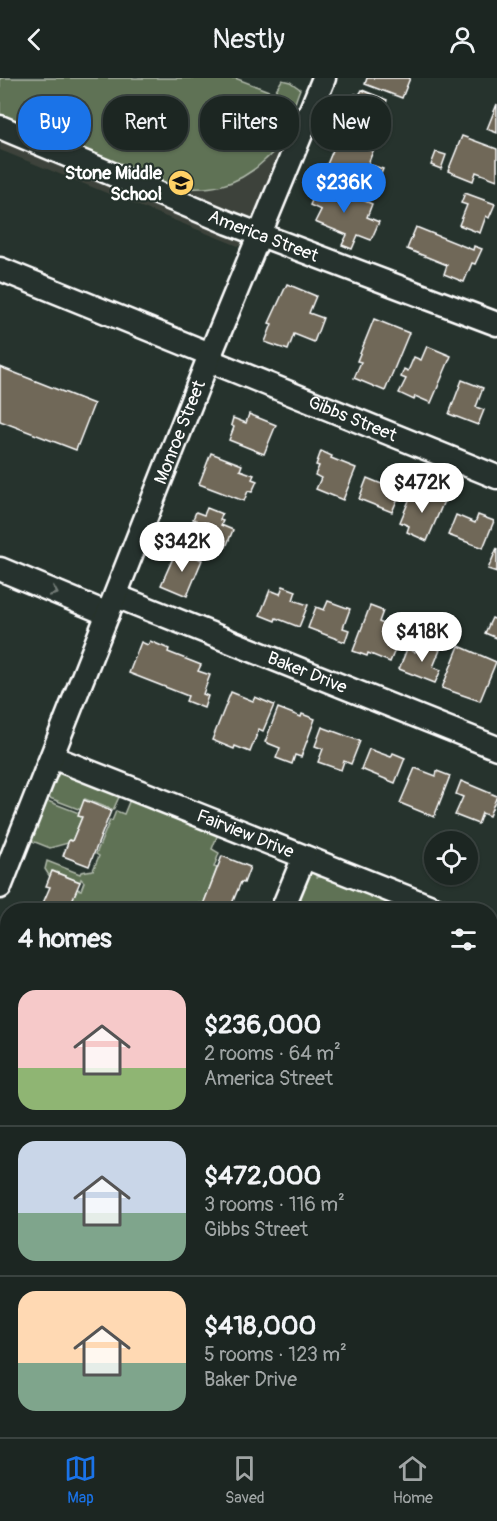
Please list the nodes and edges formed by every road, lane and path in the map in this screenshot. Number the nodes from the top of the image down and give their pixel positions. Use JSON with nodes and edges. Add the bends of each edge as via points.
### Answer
{"nodes":[{"id":1,"x":316,"y":81,"type":"edge"},
{"id":2,"x":0,"y":127,"type":"edge"},
{"id":3,"x":261,"y":233,"type":"junction"},
{"id":4,"x":0,"y":269,"type":"edge"},
{"id":5,"x":496,"y":322,"type":"edge"},
{"id":6,"x":210,"y":357,"type":"junction"},
{"id":7,"x":497,"y":477,"type":"edge"},
{"id":8,"x":0,"y":569,"type":"edge"},
{"id":9,"x":112,"y":605,"type":"junction"},
{"id":10,"x":497,"y":748,"type":"edge"},
{"id":11,"x":52,"y":757,"type":"junction"},
{"id":12,"x":304,"y":857,"type":"junction"},
{"id":13,"x":0,"y":887,"type":"edge"},
{"id":14,"x":285,"y":903,"type":"edge"},
{"id":15,"x":421,"y":903,"type":"edge"}],
"edges":[{"from":1,"to":3,"type":"street","name":"Monroe Street"},
{"from":2,"to":3,"type":"street","name":"America Street"},
{"from":3,"to":5,"type":"street","name":"America Street"},
{"from":3,"to":6,"type":"street","name":"Monroe Street"},
{"from":4,"to":6,"type":"street","name":"Gibbs Street"},
{"from":6,"to":7,"type":"street","name":"Gibbs Street"},
{"from":6,"to":9,"type":"street","name":"Monroe Street"},
{"from":8,"to":9,"type":"street","name":"Baker Drive","one_way":true},
{"from":9,"to":10,"type":"street","name":"Baker Drive"},
{"from":9,"to":11,"type":"street","name":"Monroe Street"},
{"from":11,"to":12,"type":"street","name":"Fairview Drive"},
{"from":11,"to":13,"type":"street","name":"Monroe Street"},
{"from":12,"to":14,"type":"street"},
{"from":12,"to":15,"type":"street","name":"Fairview Drive"}]}
